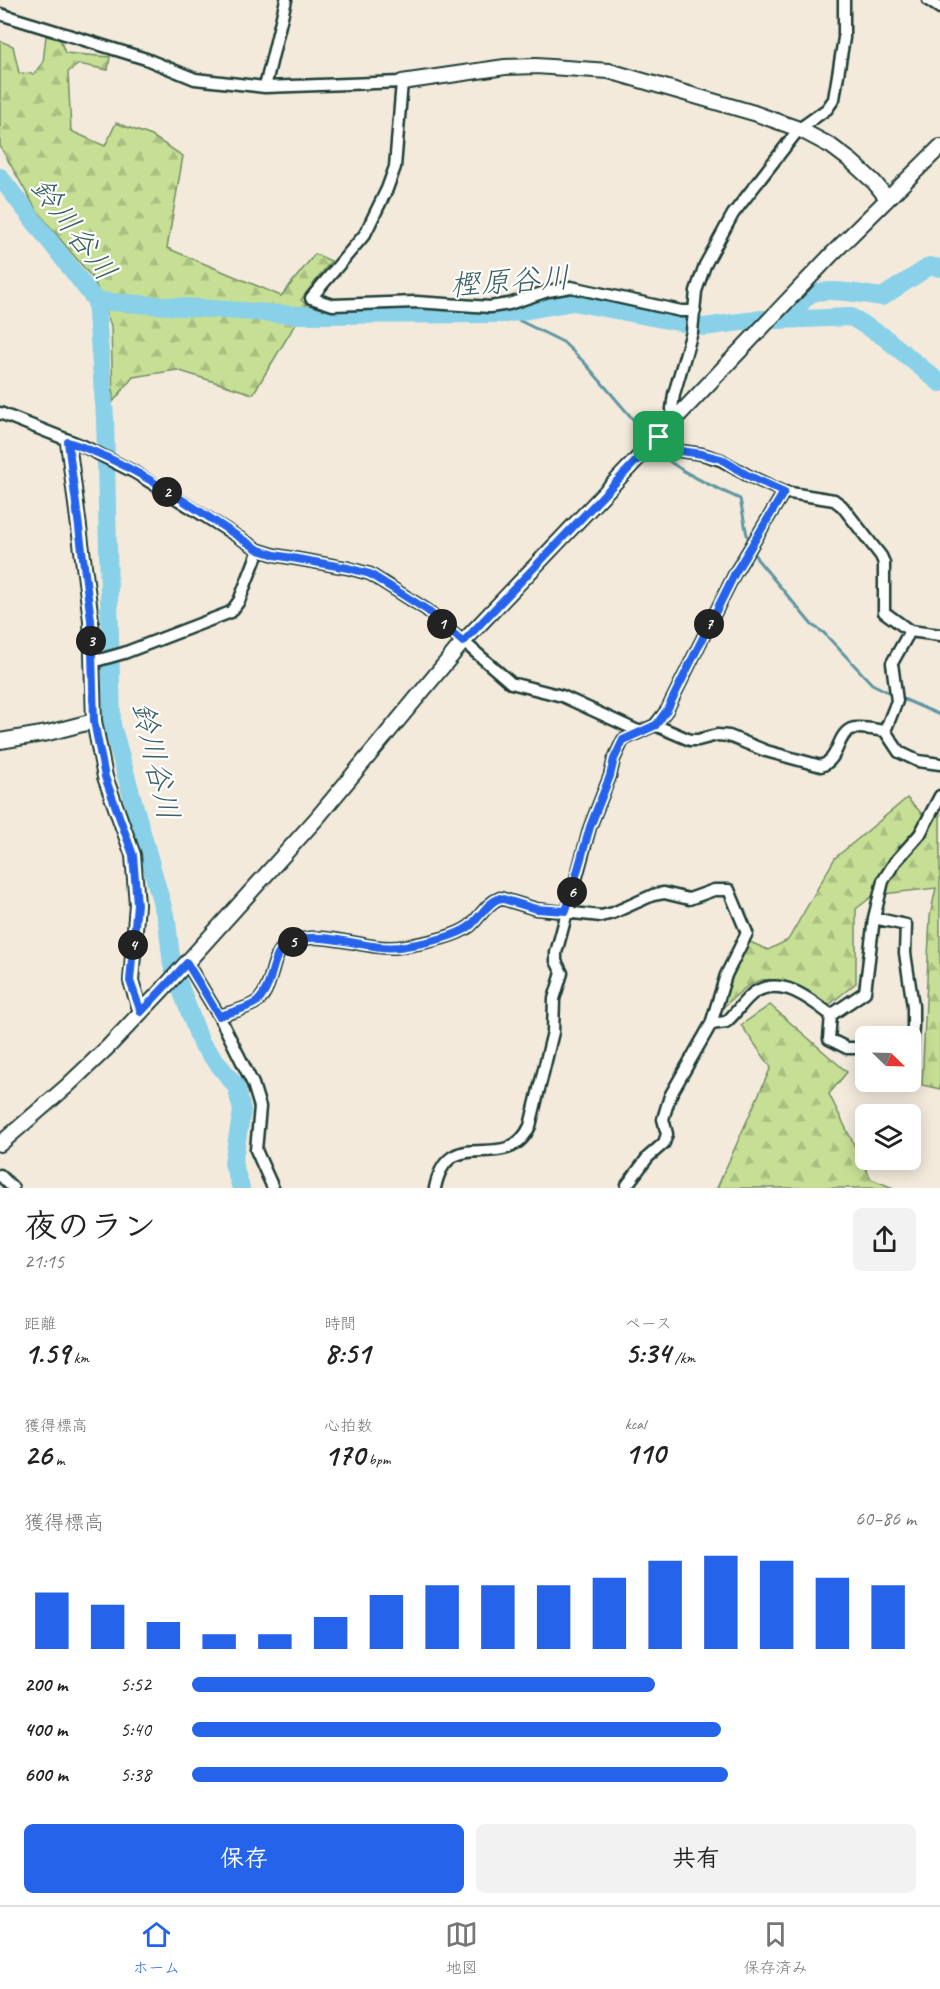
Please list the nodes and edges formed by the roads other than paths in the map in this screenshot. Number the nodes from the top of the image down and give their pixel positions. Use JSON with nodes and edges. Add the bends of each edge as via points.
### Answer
{"nodes":[{"id":1,"x":286,"y":0,"type":"edge"},
{"id":2,"x":844,"y":0,"type":"edge"},
{"id":3,"x":928,"y":0,"type":"edge"},
{"id":4,"x":940,"y":8,"type":"edge"},
{"id":5,"x":0,"y":14,"type":"edge"},
{"id":6,"x":402,"y":82,"type":"junction"},
{"id":7,"x":265,"y":87,"type":"junction"},
{"id":8,"x":799,"y":129,"type":"junction"},
{"id":9,"x":940,"y":147,"type":"edge"},
{"id":10,"x":887,"y":198,"type":"junction"},
{"id":11,"x":694,"y":313,"type":"junction"},
{"id":12,"x":0,"y":413,"type":"edge"},
{"id":13,"x":674,"y":420,"type":"junction"},
{"id":14,"x":655,"y":441,"type":"junction"},
{"id":15,"x":68,"y":442,"type":"junction"},
{"id":16,"x":784,"y":492,"type":"junction"},
{"id":17,"x":259,"y":550,"type":"junction"},
{"id":18,"x":910,"y":631,"type":"junction"},
{"id":19,"x":940,"y":634,"type":"edge"},
{"id":20,"x":463,"y":642,"type":"junction"},
{"id":21,"x":96,"y":661,"type":"junction"},
{"id":22,"x":94,"y":721,"type":"junction"},
{"id":23,"x":656,"y":725,"type":"junction"},
{"id":24,"x":885,"y":731,"type":"junction"},
{"id":25,"x":638,"y":732,"type":"junction"},
{"id":26,"x":0,"y":741,"type":"edge"},
{"id":27,"x":940,"y":764,"type":"edge"},
{"id":28,"x":940,"y":795,"type":"edge"},
{"id":29,"x":566,"y":911,"type":"junction"},
{"id":30,"x":874,"y":918,"type":"junction"},
{"id":31,"x":185,"y":965,"type":"junction"},
{"id":32,"x":141,"y":1012,"type":"junction"},
{"id":33,"x":831,"y":1015,"type":"junction"},
{"id":34,"x":219,"y":1016,"type":"junction"},
{"id":35,"x":711,"y":1024,"type":"junction"},
{"id":36,"x":914,"y":1026,"type":"edge"},
{"id":37,"x":855,"y":1048,"type":"edge"},
{"id":38,"x":0,"y":1144,"type":"edge"},
{"id":39,"x":0,"y":1175,"type":"edge"},
{"id":40,"x":13,"y":1188,"type":"edge"},
{"id":41,"x":273,"y":1188,"type":"edge"},
{"id":42,"x":435,"y":1188,"type":"edge"},
{"id":43,"x":627,"y":1188,"type":"edge"}],
"edges":[{"from":1,"to":7,"type":"street"},
{"from":2,"to":8,"type":"street","via":[[844,38],[834,99]]},
{"from":3,"to":4,"type":"street"},
{"from":5,"to":7,"type":"street","via":[[146,59],[195,79]]},
{"from":6,"to":7,"type":"street"},
{"from":6,"to":8,"type":"street","via":[[505,68],[609,71]]},
{"from":6,"to":11,"type":"street","via":[[395,167],[387,189],[365,234],[311,298],[333,305],[416,302],[490,307],[571,287]]},
{"from":8,"to":10,"type":"street","via":[[851,161]]},
{"from":8,"to":11,"type":"street","via":[[733,214],[705,265]]},
{"from":9,"to":10,"type":"street"},
{"from":10,"to":13,"type":"street"},
{"from":11,"to":13,"type":"street","via":[[674,394]]},
{"from":12,"to":15,"type":"street"},
{"from":13,"to":14,"type":"street"},
{"from":14,"to":16,"type":"street","via":[[673,450],[721,459]]},
{"from":14,"to":20,"type":"street"},
{"from":15,"to":17,"type":"street","via":[[150,481]]},
{"from":15,"to":21,"type":"street"},
{"from":16,"to":18,"type":"street","via":[[834,500],[842,506],[884,563],[884,612]]},
{"from":16,"to":23,"type":"street","via":[[735,573]]},
{"from":17,"to":20,"type":"street","via":[[370,574],[427,610]]},
{"from":17,"to":21,"type":"street","via":[[231,612]]},
{"from":18,"to":19,"type":"street"},
{"from":18,"to":24,"type":"street","via":[[892,663],[896,696]]},
{"from":20,"to":25,"type":"street","via":[[511,682],[562,696]]},
{"from":20,"to":31,"type":"street","via":[[317,818]]},
{"from":21,"to":22,"type":"street"},
{"from":22,"to":26,"type":"street"},
{"from":22,"to":32,"type":"street","via":[[105,777],[133,855],[137,904],[130,981]]},
{"from":23,"to":24,"type":"street","via":[[690,740],[729,736],[821,766],[829,763],[849,730]]},
{"from":23,"to":25,"type":"street"},
{"from":24,"to":27,"type":"street","via":[[899,752],[918,761]]},
{"from":25,"to":29,"type":"street","via":[[623,740],[614,759]]},
{"from":28,"to":30,"type":"street","via":[[920,834],[883,881]]},
{"from":29,"to":34,"type":"street","via":[[536,909],[500,898],[460,932],[398,947],[323,939],[295,941],[280,949],[272,978],[257,1002]]},
{"from":29,"to":35,"type":"street","via":[[601,916],[653,895],[664,893],[689,899],[714,890],[729,890],[747,933],[726,975]]},
{"from":29,"to":42,"type":"street","via":[[556,953],[561,973],[554,999],[553,1032],[525,1137],[508,1149],[461,1153],[448,1158]]},
{"from":30,"to":33,"type":"street","via":[[865,992]]},
{"from":30,"to":36,"type":"street","via":[[906,925],[905,953]]},
{"from":31,"to":32,"type":"street"},
{"from":31,"to":34,"type":"street"},
{"from":32,"to":38,"type":"street","via":[[66,1087]]},
{"from":33,"to":35,"type":"street","via":[[780,986],[754,993],[726,1022]]},
{"from":33,"to":37,"type":"street","via":[[829,1039]]},
{"from":34,"to":41,"type":"street","via":[[253,1084],[260,1107],[256,1150]]},
{"from":35,"to":43,"type":"street","via":[[670,1096],[663,1119],[667,1134],[664,1143],[648,1156]]},
{"from":39,"to":40,"type":"street"}]}
